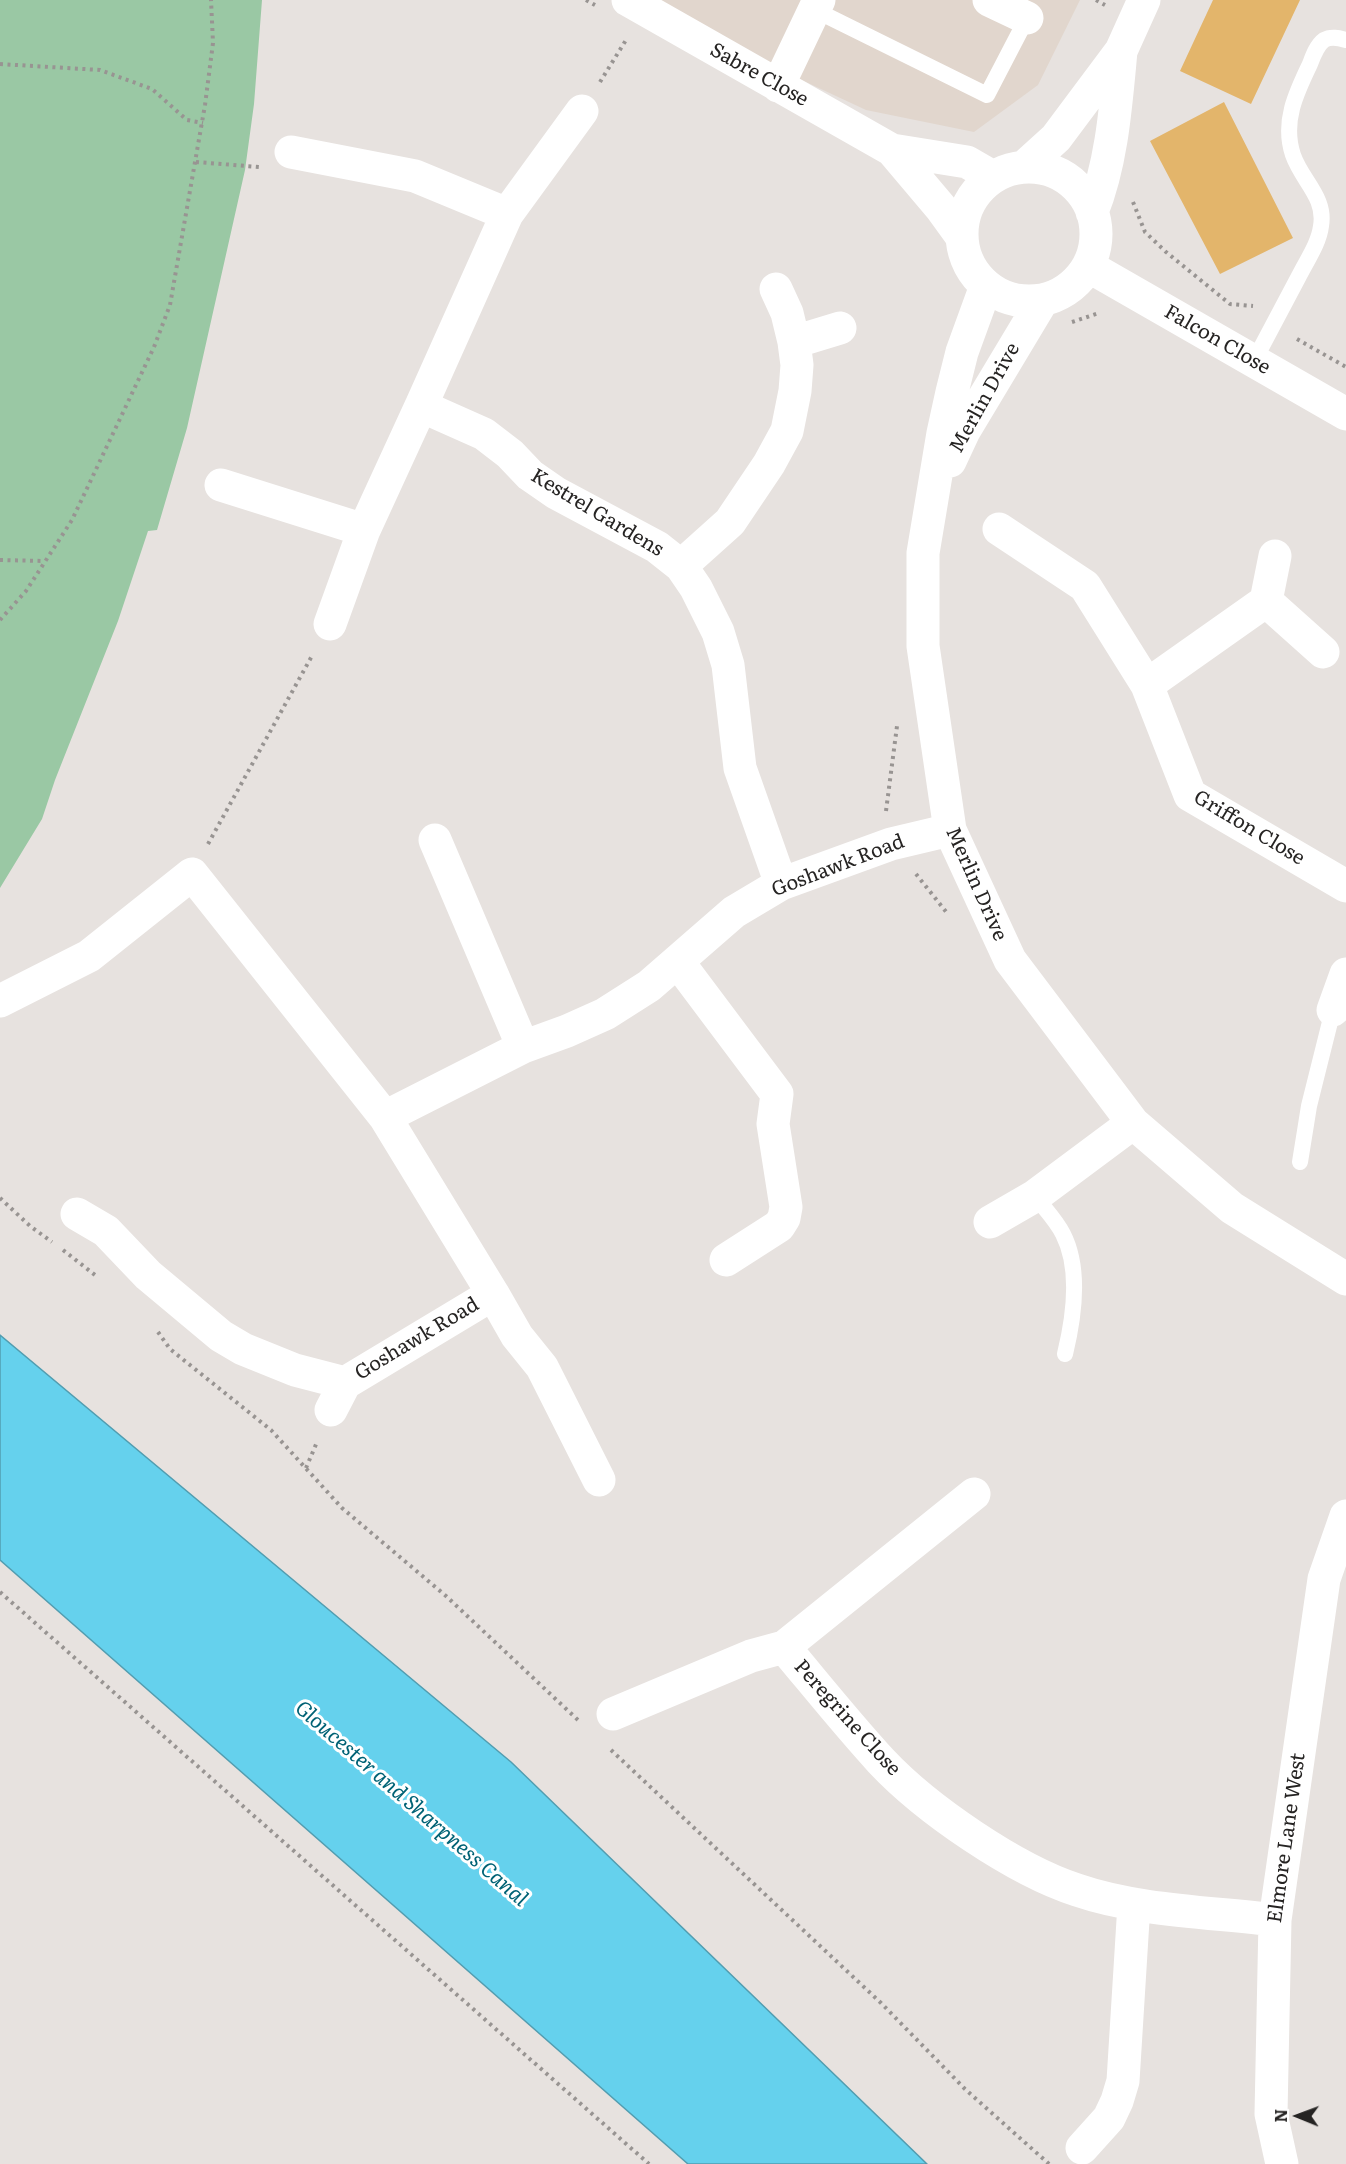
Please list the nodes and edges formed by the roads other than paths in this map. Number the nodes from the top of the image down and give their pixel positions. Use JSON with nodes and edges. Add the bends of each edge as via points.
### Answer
{"nodes":[{"id":1,"x":989,"y":0,"type":"edge"},
{"id":2,"x":1144,"y":0,"type":"edge"},
{"id":3,"x":636,"y":5,"type":"edge"},
{"id":4,"x":817,"y":5,"type":"edge"},
{"id":5,"x":1027,"y":18,"type":"joint"},
{"id":6,"x":1346,"y":40,"type":"edge"},
{"id":7,"x":1121,"y":51,"type":"junction"},
{"id":8,"x":778,"y":86,"type":"junction"},
{"id":9,"x":582,"y":111,"type":"road end"},
{"id":10,"x":892,"y":150,"type":"junction"},
{"id":11,"x":291,"y":152,"type":"dead end"},
{"id":12,"x":1024,"y":167,"type":"junction"},
{"id":13,"x":993,"y":177,"type":"junction"},
{"id":14,"x":1092,"y":212,"type":"junction"},
{"id":15,"x":507,"y":214,"type":"junction"},
{"id":16,"x":962,"y":237,"type":"junction"},
{"id":17,"x":1088,"y":266,"type":"junction"},
{"id":18,"x":986,"y":286,"type":"junction"},
{"id":19,"x":776,"y":289,"type":"dead end"},
{"id":20,"x":1042,"y":301,"type":"junction"},
{"id":21,"x":840,"y":328,"type":"dead end"},
{"id":22,"x":794,"y":342,"type":"junction"},
{"id":23,"x":1254,"y":361,"type":"junction"},
{"id":24,"x":421,"y":406,"type":"junction"},
{"id":25,"x":1346,"y":414,"type":"edge"},
{"id":26,"x":221,"y":485,"type":"dead end"},
{"id":27,"x":933,"y":498,"type":"junction"},
{"id":28,"x":999,"y":529,"type":"dead end"},
{"id":29,"x":364,"y":530,"type":"junction"},
{"id":30,"x":1275,"y":556,"type":"dead end"},
{"id":31,"x":681,"y":566,"type":"junction"},
{"id":32,"x":1266,"y":601,"type":"junction"},
{"id":33,"x":330,"y":624,"type":"road end"},
{"id":34,"x":1323,"y":652,"type":"dead end"},
{"id":35,"x":1147,"y":685,"type":"junction"},
{"id":36,"x":950,"y":830,"type":"junction"},
{"id":37,"x":435,"y":840,"type":"dead end"},
{"id":38,"x":781,"y":884,"type":"junction"},
{"id":39,"x":1346,"y":886,"type":"edge"},
{"id":40,"x":678,"y":962,"type":"junction"},
{"id":41,"x":1346,"y":974,"type":"edge"},
{"id":42,"x":0,"y":1001,"type":"edge"},
{"id":43,"x":1333,"y":1010,"type":"joint"},
{"id":44,"x":523,"y":1047,"type":"junction"},
{"id":45,"x":385,"y":1117,"type":"junction"},
{"id":46,"x":1133,"y":1123,"type":"junction"},
{"id":47,"x":1300,"y":1162,"type":"dead end"},
{"id":48,"x":1035,"y":1196,"type":"junction"},
{"id":49,"x":76,"y":1214,"type":"dead end"},
{"id":50,"x":990,"y":1222,"type":"dead end"},
{"id":51,"x":726,"y":1260,"type":"dead end"},
{"id":52,"x":1346,"y":1279,"type":"edge"},
{"id":53,"x":493,"y":1294,"type":"junction"},
{"id":54,"x":1065,"y":1354,"type":"dead end"},
{"id":55,"x":599,"y":1480,"type":"dead end"},
{"id":56,"x":974,"y":1494,"type":"dead end"},
{"id":57,"x":1346,"y":1516,"type":"edge"},
{"id":58,"x":784,"y":1647,"type":"junction"},
{"id":59,"x":599,"y":1720,"type":"road end"},
{"id":60,"x":1134,"y":1904,"type":"junction"},
{"id":61,"x":1275,"y":1920,"type":"junction"},
{"id":62,"x":1082,"y":2148,"type":"dead end"},
{"id":63,"x":1282,"y":2164,"type":"edge"}],
"edges":[{"from":1,"to":5,"type":"street"},
{"from":2,"to":7,"type":"street"},
{"from":3,"to":8,"type":"street","name":"Sabre Close"},
{"from":4,"to":5,"type":"lane","via":[[987,95]]},
{"from":4,"to":8,"type":"street"},
{"from":6,"to":23,"type":"lane","via":[[1323,40],[1294,99],[1290,141],[1294,157],[1316,193],[1322,223],[1320,234]]},
{"from":7,"to":12,"type":"street","via":[[1056,138]]},
{"from":7,"to":14,"type":"street","via":[[1102,187]]},
{"from":8,"to":10,"type":"street","name":"Sabre Close"},
{"from":9,"to":15,"type":"street"},
{"from":10,"to":13,"type":"street","name":"Sabre Close","via":[[967,162]]},
{"from":10,"to":16,"type":"street","name":"Sabre Close"},
{"from":11,"to":15,"type":"street","via":[[415,176]]},
{"from":12,"to":13,"type":"street"},
{"from":12,"to":14,"type":"street","via":[[1046,169],[1066,178],[1082,193]]},
{"from":13,"to":16,"type":"street","via":[[976,193],[965,214]]},
{"from":14,"to":17,"type":"street","via":[[1095,249]]},
{"from":15,"to":24,"type":"street"},
{"from":16,"to":18,"type":"street","via":[[973,272]]},
{"from":17,"to":20,"type":"street","via":[[1077,282]]},
{"from":17,"to":23,"type":"street","name":"Falcon Close"},
{"from":18,"to":20,"type":"street","via":[[1003,297]]},
{"from":18,"to":27,"type":"street","name":"Merlin Drive","via":[[962,352]]},
{"from":19,"to":22,"type":"street","name":"Kestrel Gardens"},
{"from":20,"to":27,"type":"street","name":"Merlin Drive","via":[[964,431]]},
{"from":21,"to":22,"type":"street"},
{"from":22,"to":31,"type":"street","name":"Kestrel Gardens","via":[[795,391],[787,431],[770,464],[730,522]]},
{"from":23,"to":25,"type":"street","name":"Falcon Close"},
{"from":24,"to":29,"type":"street"},
{"from":24,"to":31,"type":"street","name":"Kestrel Gardens","via":[[484,434],[556,493],[657,547]]},
{"from":26,"to":29,"type":"street"},
{"from":27,"to":36,"type":"street","name":"Merlin Drive","via":[[923,553],[923,646]]},
{"from":28,"to":35,"type":"street","name":"Griffon Close","via":[[1085,586]]},
{"from":29,"to":33,"type":"street"},
{"from":30,"to":32,"type":"street"},
{"from":31,"to":38,"type":"street","name":"Kestrel Gardens","via":[[718,632],[728,665],[740,768]]},
{"from":32,"to":34,"type":"street"},
{"from":32,"to":35,"type":"street"},
{"from":35,"to":39,"type":"street","name":"Griffon Close","via":[[1190,795]]},
{"from":36,"to":38,"type":"street","name":"Goshawk Road","via":[[891,844]]},
{"from":36,"to":46,"type":"street","name":"Merlin Drive","via":[[1010,960]]},
{"from":37,"to":44,"type":"street"},
{"from":38,"to":40,"type":"street","name":"Goshawk Road","via":[[734,912]]},
{"from":40,"to":44,"type":"street","name":"Goshawk Road","via":[[605,1014]]},
{"from":40,"to":51,"type":"street","via":[[777,1094],[773,1124],[786,1207],[784,1218],[779,1226]]},
{"from":41,"to":43,"type":"street"},
{"from":42,"to":45,"type":"street","name":"Goshawk Road","via":[[89,956],[192,874]]},
{"from":43,"to":47,"type":"lane","via":[[1309,1106]]},
{"from":44,"to":45,"type":"street","name":"Goshawk Road"},
{"from":45,"to":53,"type":"street","name":"Goshawk Road"},
{"from":46,"to":48,"type":"street"},
{"from":46,"to":52,"type":"street","name":"Merlin Drive","via":[[1232,1208]]},
{"from":48,"to":50,"type":"street"},
{"from":48,"to":54,"type":"lane","via":[[1063,1234],[1072,1267],[1074,1292]]},
{"from":49,"to":53,"type":"street","name":"Goshawk Road","via":[[106,1231],[148,1275],[220,1336],[295,1370],[338,1396]]},
{"from":53,"to":55,"type":"street","via":[[517,1336],[542,1367]]},
{"from":56,"to":58,"type":"street","name":"Peregrine Close"},
{"from":57,"to":61,"type":"street","name":"Elmore Lane West","via":[[1324,1579]]},
{"from":58,"to":59,"type":"street","name":"Peregrine Close","via":[[751,1656]]},
{"from":58,"to":60,"type":"street","name":"Peregrine Close","via":[[882,1762],[926,1801],[1034,1872],[1077,1890]]},
{"from":60,"to":61,"type":"street","name":"Peregrine Close"},
{"from":60,"to":62,"type":"street","via":[[1123,2080],[1109,2118]]},
{"from":61,"to":63,"type":"street","name":"Elmore Lane West","via":[[1271,2114]]}]}
